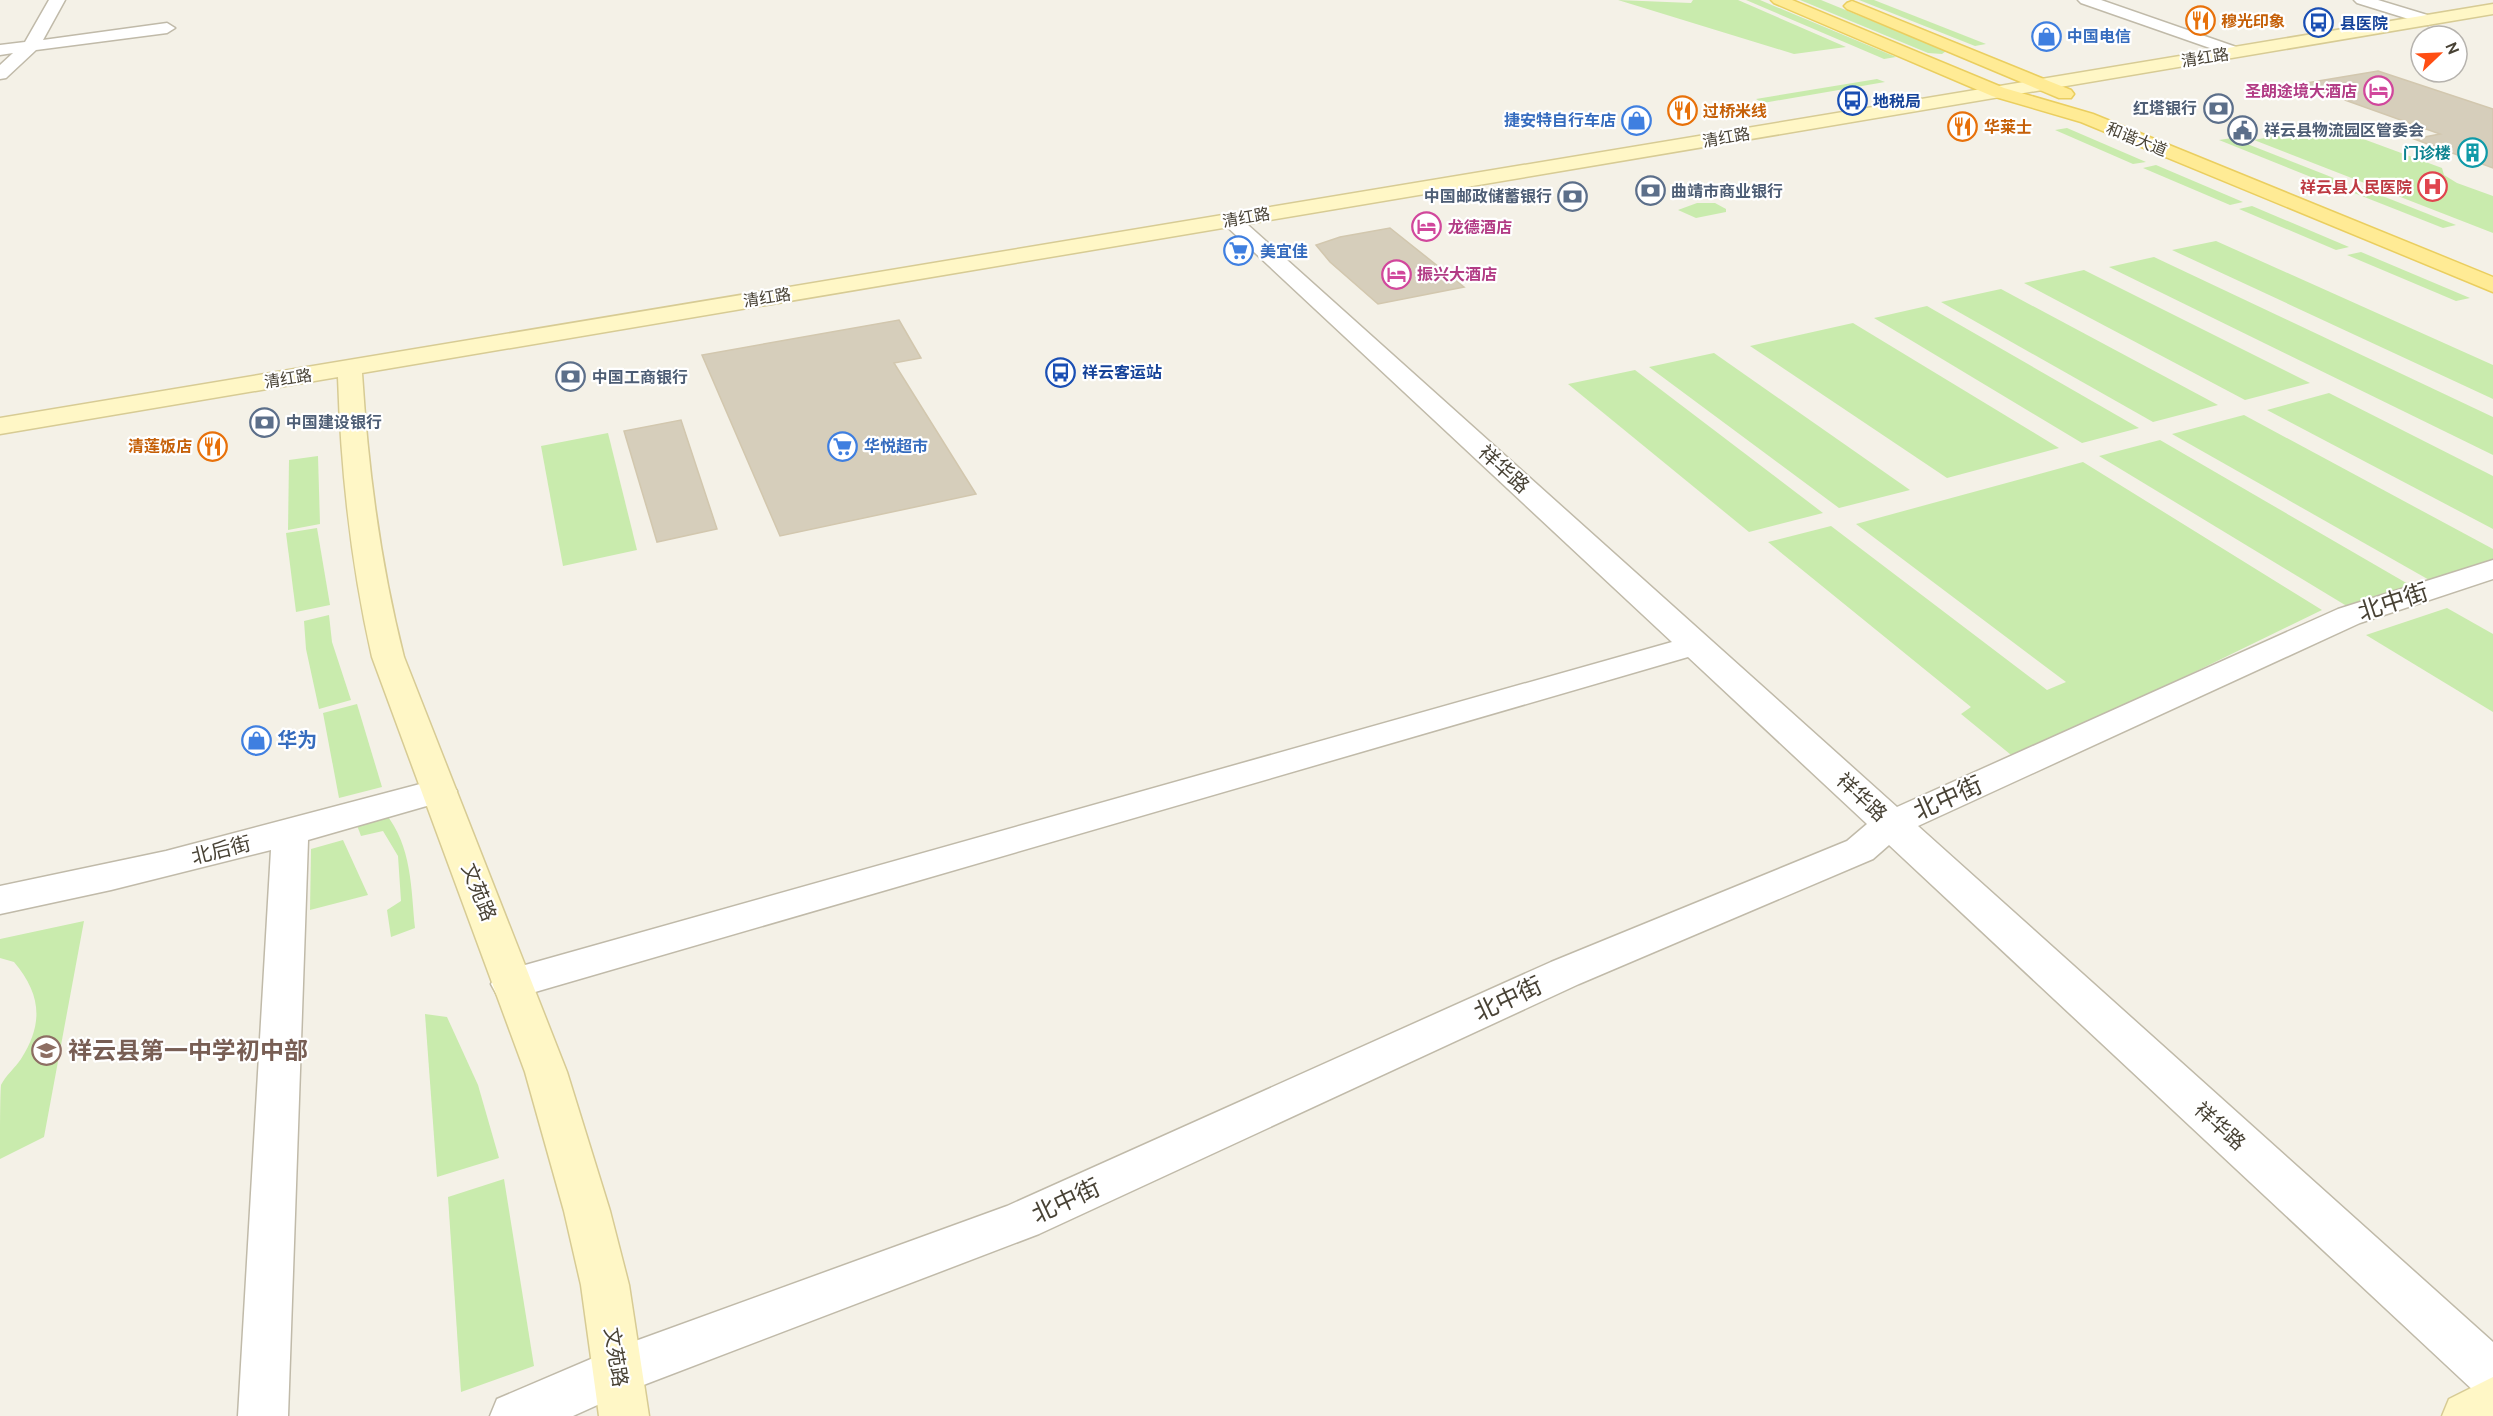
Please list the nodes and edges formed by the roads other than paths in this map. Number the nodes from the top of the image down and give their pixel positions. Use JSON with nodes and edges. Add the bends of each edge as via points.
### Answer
{"nodes":[{"id":1,"x":57,"y":0,"type":"edge"},
{"id":2,"x":1779,"y":0,"type":"edge"},
{"id":3,"x":1837,"y":0,"type":"edge"},
{"id":4,"x":2086,"y":0,"type":"edge"},
{"id":5,"x":2362,"y":0,"type":"edge"},
{"id":6,"x":2493,"y":9,"type":"edge"},
{"id":7,"x":2428,"y":20,"type":"junction"},
{"id":8,"x":167,"y":28,"type":"dead end"},
{"id":9,"x":31,"y":45,"type":"junction"},
{"id":10,"x":0,"y":50,"type":"edge"},
{"id":11,"x":2236,"y":52,"type":"junction"},
{"id":12,"x":0,"y":74,"type":"edge"},
{"id":13,"x":2045,"y":84,"type":"junction"},
{"id":14,"x":1998,"y":92,"type":"junction"},
{"id":15,"x":1231,"y":220,"type":"junction"},
{"id":16,"x":2493,"y":269,"type":"edge"},
{"id":17,"x":2493,"y":285,"type":"edge"},
{"id":18,"x":350,"y":367,"type":"junction"},
{"id":19,"x":0,"y":426,"type":"edge"},
{"id":20,"x":2493,"y":569,"type":"edge"},
{"id":21,"x":1696,"y":645,"type":"junction"},
{"id":22,"x":439,"y":791,"type":"junction"},
{"id":23,"x":1891,"y":824,"type":"junction"},
{"id":24,"x":290,"y":832,"type":"junction"},
{"id":25,"x":0,"y":900,"type":"edge"},
{"id":26,"x":511,"y":984,"type":"junction"},
{"id":27,"x":2493,"y":1375,"type":"edge"},
{"id":28,"x":621,"y":1394,"type":"edge"},
{"id":29,"x":2493,"y":1401,"type":"edge"},
{"id":30,"x":263,"y":1416,"type":"edge"},
{"id":31,"x":515,"y":1416,"type":"edge"},
{"id":32,"x":2467,"y":1416,"type":"edge"}],
"edges":[{"from":1,"to":9,"type":"street"},
{"from":2,"to":14,"type":"main road","name":"和谐大道"},
{"from":3,"to":13,"type":"main road","name":"和谐大道"},
{"from":4,"to":11,"type":"street"},
{"from":5,"to":7,"type":"street"},
{"from":6,"to":7,"type":"main road","name":"清红路"},
{"from":7,"to":11,"type":"main road","name":"清红路"},
{"from":8,"to":9,"type":"street"},
{"from":9,"to":10,"type":"street"},
{"from":9,"to":12,"type":"street"},
{"from":11,"to":13,"type":"main road","name":"清红路"},
{"from":13,"to":14,"type":"main road","name":"清红路"},
{"from":13,"to":16,"type":"main road","name":"和谐大道","via":[[2108,114]]},
{"from":14,"to":15,"type":"main road","name":"清红路"},
{"from":14,"to":17,"type":"main road","name":"和谐大道","via":[[2087,118]]},
{"from":15,"to":18,"type":"main road","name":"清红路"},
{"from":15,"to":21,"type":"street","name":"祥华路"},
{"from":18,"to":19,"type":"main road","name":"清红路"},
{"from":18,"to":22,"type":"main road","name":"文苑路","via":[[365,546],[378,616],[401,696]]},
{"from":20,"to":23,"type":"street","name":"北中街","via":[[2349,616]]},
{"from":21,"to":23,"type":"street","name":"祥华路"},
{"from":21,"to":26,"type":"street"},
{"from":22,"to":24,"type":"street","name":"北后街"},
{"from":22,"to":26,"type":"main road","name":"文苑路"},
{"from":23,"to":27,"type":"street","name":"祥华路"},
{"from":23,"to":28,"type":"street","name":"北中街","via":[[1860,850],[1565,973],[1023,1220]]},
{"from":24,"to":25,"type":"street","name":"北后街"},
{"from":24,"to":30,"type":"street"},
{"from":26,"to":28,"type":"main road","name":"文苑路","via":[[546,1072],[587,1211],[605,1285]]},
{"from":28,"to":31,"type":"street","name":"北中街"},
{"from":29,"to":32,"type":"main road"}]}
